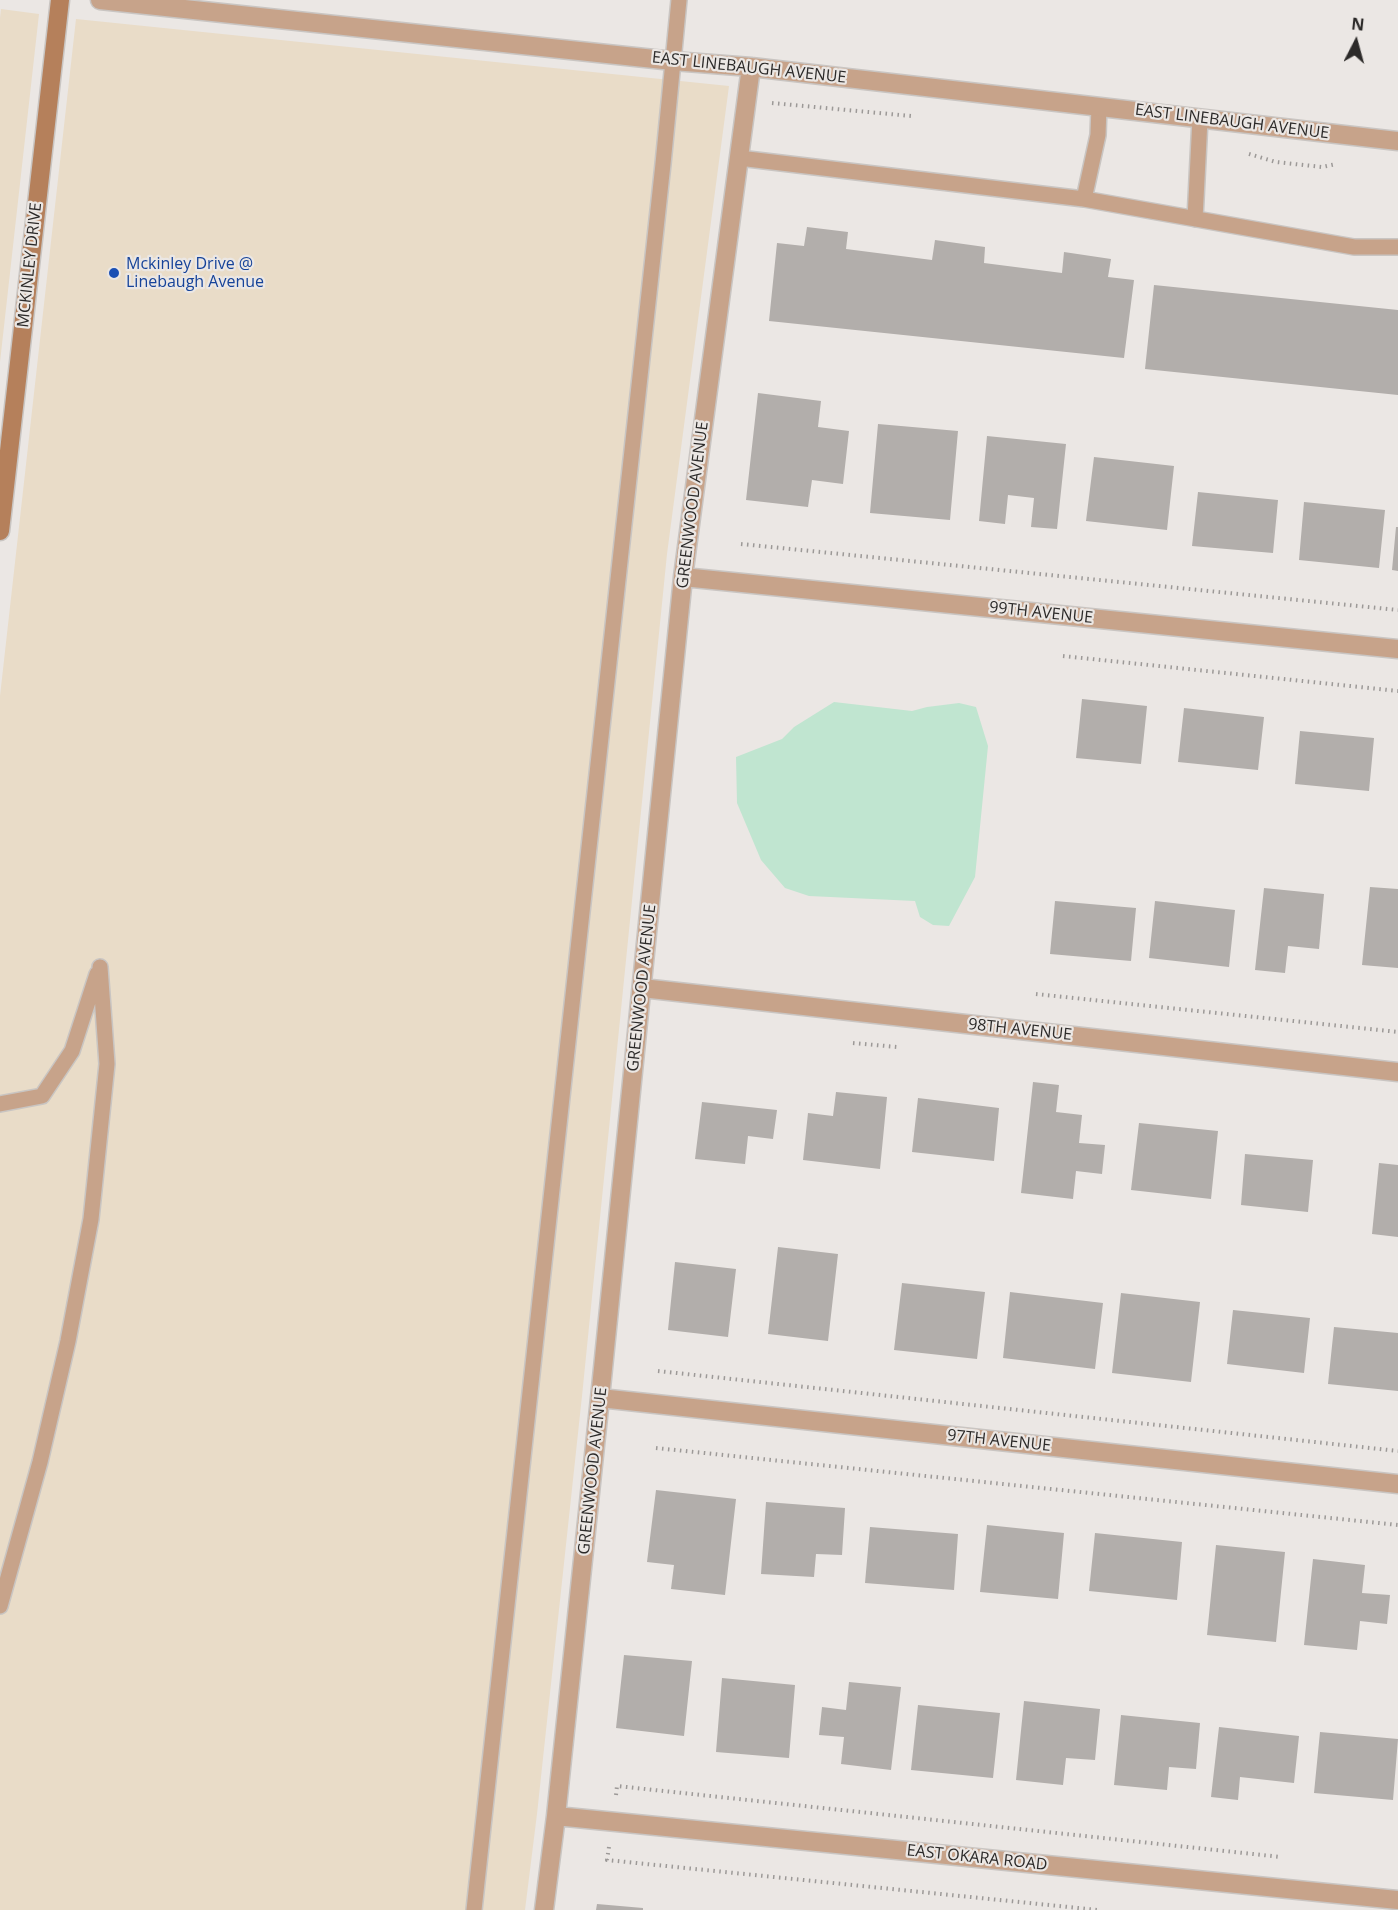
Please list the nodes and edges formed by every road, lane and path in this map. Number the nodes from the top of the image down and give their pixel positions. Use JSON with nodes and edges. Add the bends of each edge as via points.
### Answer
{"nodes":[{"id":1,"x":60,"y":0,"type":"edge"},
{"id":2,"x":100,"y":0,"type":"edge"},
{"id":3,"x":679,"y":0,"type":"edge"},
{"id":4,"x":673,"y":61,"type":"junction"},
{"id":5,"x":750,"y":67,"type":"junction"},
{"id":6,"x":1099,"y":107,"type":"junction"},
{"id":7,"x":1200,"y":119,"type":"junction"},
{"id":8,"x":1398,"y":141,"type":"edge"},
{"id":9,"x":739,"y":158,"type":"junction"},
{"id":10,"x":1084,"y":199,"type":"junction"},
{"id":11,"x":1195,"y":219,"type":"junction"},
{"id":12,"x":1398,"y":247,"type":"edge"},
{"id":13,"x":0,"y":531,"type":"edge"},
{"id":14,"x":741,"y":544,"type":"dead end"},
{"id":15,"x":684,"y":577,"type":"junction"},
{"id":16,"x":1398,"y":610,"type":"edge"},
{"id":17,"x":1398,"y":649,"type":"edge"},
{"id":18,"x":1063,"y":656,"type":"dead end"},
{"id":19,"x":1398,"y":691,"type":"edge"},
{"id":20,"x":642,"y":988,"type":"junction"},
{"id":21,"x":1036,"y":994,"type":"dead end"},
{"id":22,"x":1398,"y":1032,"type":"edge"},
{"id":23,"x":1398,"y":1072,"type":"edge"},
{"id":24,"x":0,"y":1104,"type":"edge"},
{"id":25,"x":658,"y":1371,"type":"dead end"},
{"id":26,"x":600,"y":1398,"type":"junction"},
{"id":27,"x":656,"y":1448,"type":"dead end"},
{"id":28,"x":1398,"y":1451,"type":"edge"},
{"id":29,"x":1398,"y":1484,"type":"edge"},
{"id":30,"x":1398,"y":1525,"type":"edge"},
{"id":31,"x":0,"y":1606,"type":"edge"},
{"id":32,"x":556,"y":1816,"type":"junction"},
{"id":33,"x":613,"y":1822,"type":"junction"},
{"id":34,"x":1292,"y":1858,"type":"dead end"},
{"id":35,"x":1398,"y":1900,"type":"edge"},
{"id":36,"x":474,"y":1910,"type":"edge"},
{"id":37,"x":544,"y":1910,"type":"edge"},
{"id":38,"x":1098,"y":1910,"type":"edge"}],
"edges":[{"from":1,"to":13,"type":"main road","name":"MCKINLEY DRIVE"},
{"from":2,"to":4,"type":"street","name":"EAST LINEBAUGH AVENUE"},
{"from":3,"to":4,"type":"lane"},
{"from":4,"to":5,"type":"street","name":"EAST LINEBAUGH AVENUE"},
{"from":4,"to":36,"type":"lane"},
{"from":5,"to":6,"type":"street","name":"EAST LINEBAUGH AVENUE"},
{"from":5,"to":9,"type":"street","name":"GREENWOOD AVENUE"},
{"from":6,"to":7,"type":"street","name":"EAST LINEBAUGH AVENUE"},
{"from":6,"to":10,"type":"lane","via":[[1098,135]]},
{"from":7,"to":8,"type":"street","name":"EAST LINEBAUGH AVENUE"},
{"from":7,"to":11,"type":"lane"},
{"from":9,"to":10,"type":"lane"},
{"from":9,"to":15,"type":"street","name":"GREENWOOD AVENUE"},
{"from":10,"to":11,"type":"lane"},
{"from":11,"to":12,"type":"lane","via":[[1354,247]]},
{"from":14,"to":16,"type":"path"},
{"from":15,"to":17,"type":"street","name":"99TH AVENUE"},
{"from":15,"to":20,"type":"street","name":"GREENWOOD AVENUE"},
{"from":18,"to":19,"type":"path"},
{"from":20,"to":23,"type":"street","name":"98TH AVENUE"},
{"from":20,"to":26,"type":"street","name":"GREENWOOD AVENUE"},
{"from":21,"to":22,"type":"path"},
{"from":24,"to":31,"type":"lane","via":[[42,1096],[72,1052],[100,967],[106,1064],[91,1219],[40,1462]]},
{"from":25,"to":28,"type":"path"},
{"from":26,"to":29,"type":"street","name":"97TH AVENUE"},
{"from":26,"to":32,"type":"street","name":"GREENWOOD AVENUE"},
{"from":27,"to":30,"type":"path"},
{"from":32,"to":33,"type":"street","name":"EAST OKARA ROAD"},
{"from":32,"to":37,"type":"street","name":"GREENWOOD AVENUE"},
{"from":33,"to":34,"type":"path","via":[[617,1786]]},
{"from":33,"to":35,"type":"street","name":"EAST OKARA ROAD"},
{"from":33,"to":38,"type":"path","via":[[607,1860]]}]}
